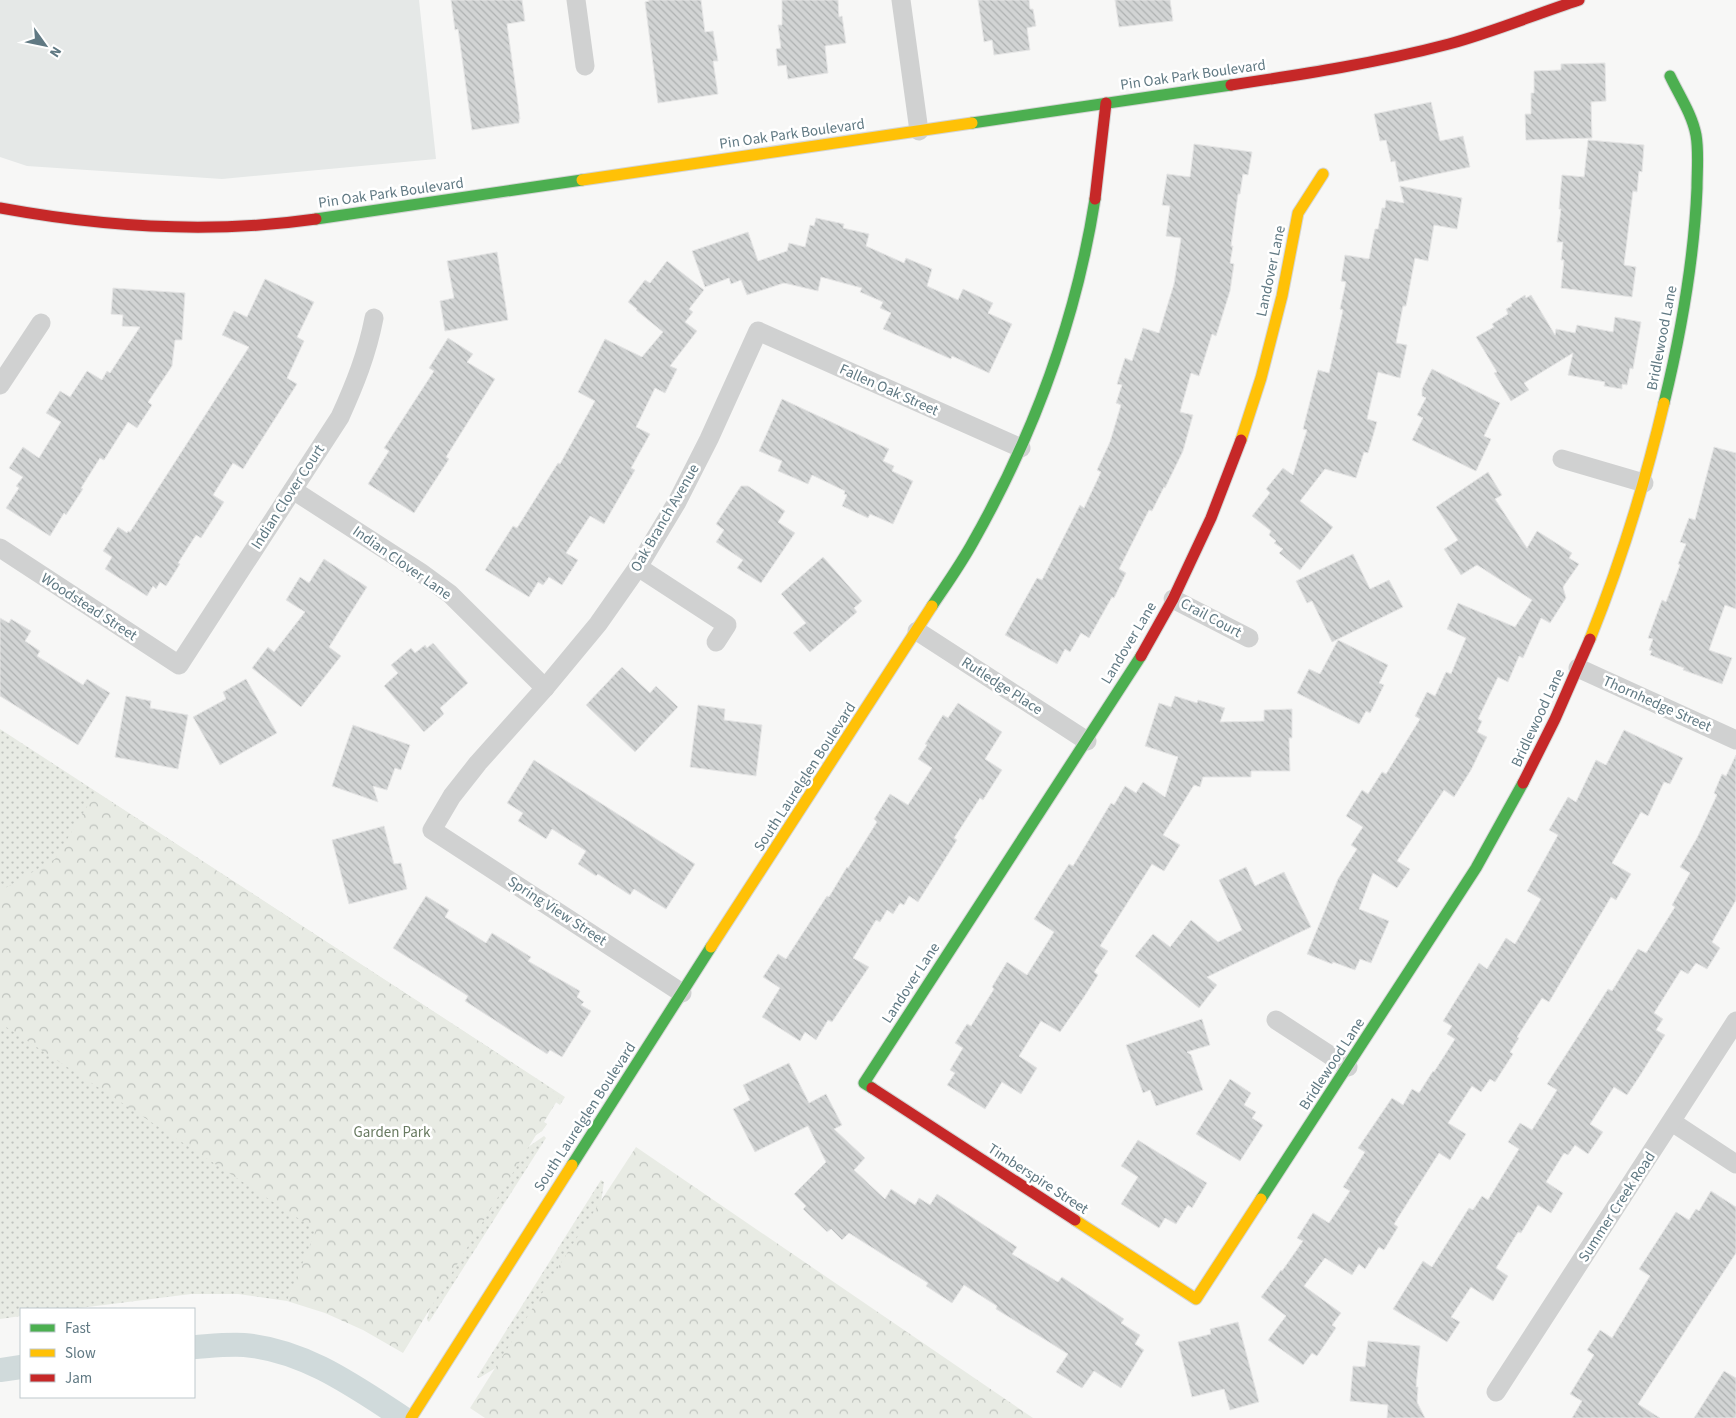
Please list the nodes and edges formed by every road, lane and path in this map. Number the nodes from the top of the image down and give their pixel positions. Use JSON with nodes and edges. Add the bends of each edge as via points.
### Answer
{"nodes":[{"id":1,"x":576,"y":0,"type":"edge"},
{"id":2,"x":901,"y":0,"type":"edge"},
{"id":3,"x":1579,"y":0,"type":"edge"},
{"id":4,"x":585,"y":66,"type":"dead end"},
{"id":5,"x":1670,"y":76,"type":"dead end"},
{"id":6,"x":1106,"y":103,"type":"junction"},
{"id":7,"x":919,"y":131,"type":"junction"},
{"id":8,"x":1323,"y":174,"type":"dead end"},
{"id":9,"x":0,"y":208,"type":"edge"},
{"id":10,"x":374,"y":318,"type":"dead end"},
{"id":11,"x":41,"y":322,"type":"dead end"},
{"id":12,"x":758,"y":331,"type":"joint"},
{"id":13,"x":0,"y":385,"type":"edge"},
{"id":14,"x":1021,"y":448,"type":"junction"},
{"id":15,"x":1562,"y":459,"type":"dead end"},
{"id":16,"x":1644,"y":483,"type":"junction"},
{"id":17,"x":293,"y":490,"type":"junction"},
{"id":18,"x":0,"y":548,"type":"edge"},
{"id":19,"x":638,"y":567,"type":"junction"},
{"id":20,"x":1173,"y":599,"type":"junction"},
{"id":21,"x":917,"y":631,"type":"junction"},
{"id":22,"x":1249,"y":638,"type":"dead end"},
{"id":23,"x":716,"y":642,"type":"dead end"},
{"id":24,"x":179,"y":665,"type":"joint"},
{"id":25,"x":1578,"y":668,"type":"junction"},
{"id":26,"x":545,"y":688,"type":"junction"},
{"id":27,"x":1736,"y":740,"type":"edge"},
{"id":28,"x":1087,"y":741,"type":"junction"},
{"id":29,"x":432,"y":830,"type":"joint"},
{"id":30,"x":682,"y":993,"type":"junction"},
{"id":31,"x":1276,"y":1020,"type":"dead end"},
{"id":32,"x":1736,"y":1021,"type":"edge"},
{"id":33,"x":1348,"y":1067,"type":"junction"},
{"id":34,"x":864,"y":1083,"type":"joint"},
{"id":35,"x":1672,"y":1122,"type":"junction"},
{"id":36,"x":1736,"y":1164,"type":"edge"},
{"id":37,"x":1196,"y":1299,"type":"joint"},
{"id":38,"x":1496,"y":1392,"type":"dead end"},
{"id":39,"x":411,"y":1418,"type":"edge"}],
"edges":[{"from":1,"to":4,"type":"street"},
{"from":2,"to":7,"type":"street"},
{"from":3,"to":6,"type":"street","name":"Pin Oak Park Boulevard","via":[[1451,43],[1382,60]]},
{"from":5,"to":16,"type":"street","name":"Bridlewood Lane","via":[[1696,135],[1697,196],[1692,258],[1680,327],[1664,409]]},
{"from":6,"to":7,"type":"street","name":"Pin Oak Park Boulevard"},
{"from":6,"to":14,"type":"street","name":"South Laurelglen Boulevard","via":[[1100,173],[1088,243],[1050,378]]},
{"from":7,"to":9,"type":"street","name":"Pin Oak Park Boulevard","via":[[238,226],[97,222]]},
{"from":8,"to":20,"type":"street","name":"Landover Lane","via":[[1298,214],[1262,378],[1235,459]]},
{"from":10,"to":17,"type":"street","name":"Indian Clover Court","via":[[358,378],[340,417]]},
{"from":11,"to":13,"type":"street"},
{"from":12,"to":14,"type":"street","name":"Fallen Oak Street"},
{"from":12,"to":19,"type":"street","name":"Oak Branch Avenue","via":[[710,440]]},
{"from":14,"to":21,"type":"street","name":"South Laurelglen Boulevard","via":[[974,543]]},
{"from":15,"to":16,"type":"street"},
{"from":16,"to":25,"type":"street","name":"Bridlewood Lane","via":[[1609,590]]},
{"from":17,"to":24,"type":"street","name":"Indian Clover Court"},
{"from":17,"to":26,"type":"street","name":"Indian Clover Lane","via":[[442,589]]},
{"from":18,"to":24,"type":"street","name":"Woodstead Street"},
{"from":19,"to":23,"type":"street","via":[[727,625]]},
{"from":19,"to":26,"type":"street","name":"Oak Branch Avenue","via":[[598,624]]},
{"from":20,"to":22,"type":"street","name":"Crail Court"},
{"from":20,"to":28,"type":"street","name":"Landover Lane"},
{"from":21,"to":28,"type":"street","name":"Rutledge Place"},
{"from":21,"to":30,"type":"street","name":"South Laurelglen Boulevard"},
{"from":25,"to":27,"type":"street","name":"Thornhedge Street"},
{"from":25,"to":33,"type":"street","name":"Bridlewood Lane","via":[[1518,795],[1476,868]]},
{"from":26,"to":29,"type":"street","name":"Oak Branch Avenue","via":[[478,763],[452,796]]},
{"from":28,"to":34,"type":"street","name":"Landover Lane"},
{"from":29,"to":30,"type":"street","name":"Spring View Street"},
{"from":30,"to":39,"type":"street","name":"South Laurelglen Boulevard"},
{"from":31,"to":33,"type":"street"},
{"from":32,"to":35,"type":"street","name":"Summer Creek Road"},
{"from":33,"to":37,"type":"street","name":"Bridlewood Lane"},
{"from":34,"to":37,"type":"street","name":"Timberspire Street"},
{"from":35,"to":36,"type":"street"},
{"from":35,"to":38,"type":"street","name":"Summer Creek Road"}]}
